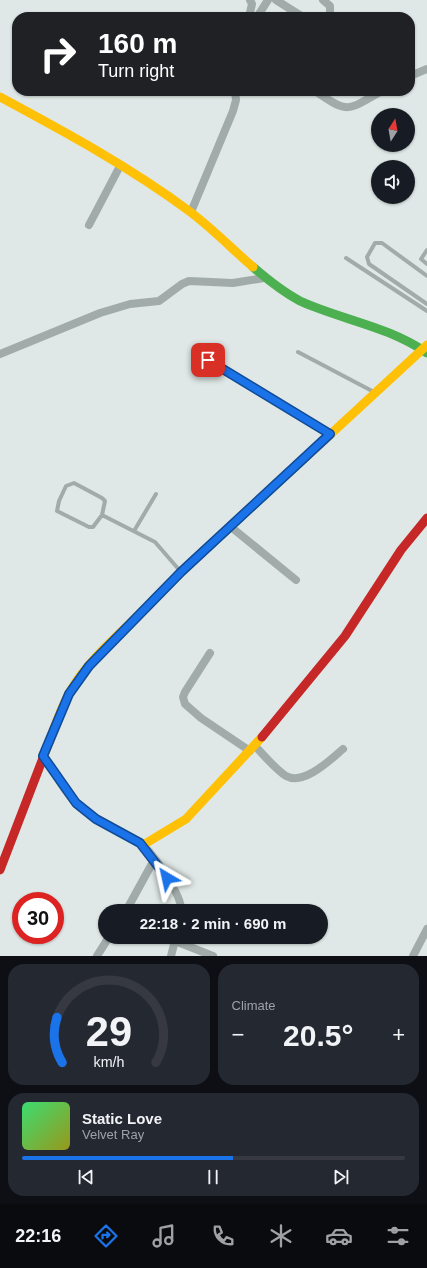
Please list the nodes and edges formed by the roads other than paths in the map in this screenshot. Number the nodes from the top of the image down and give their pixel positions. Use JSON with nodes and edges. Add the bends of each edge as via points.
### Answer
{"nodes":[{"id":1,"x":250,"y":0,"type":"edge"},
{"id":2,"x":268,"y":0,"type":"edge"},
{"id":3,"x":276,"y":0,"type":"edge"},
{"id":4,"x":323,"y":0,"type":"edge"},
{"id":5,"x":250,"y":12,"type":"edge"},
{"id":6,"x":260,"y":12,"type":"edge"},
{"id":7,"x":295,"y":12,"type":"edge"},
{"id":8,"x":330,"y":12,"type":"edge"},
{"id":9,"x":427,"y":69,"type":"edge"},
{"id":10,"x":415,"y":74,"type":"edge"},
{"id":11,"x":0,"y":96,"type":"edge"},
{"id":12,"x":236,"y":96,"type":"edge"},
{"id":13,"x":323,"y":96,"type":"edge"},
{"id":14,"x":373,"y":96,"type":"edge"},
{"id":15,"x":120,"y":166,"type":"junction"},
{"id":16,"x":191,"y":212,"type":"junction"},
{"id":17,"x":89,"y":225,"type":"dead end"},
{"id":18,"x":427,"y":250,"type":"edge"},
{"id":19,"x":346,"y":258,"type":"dead end"},
{"id":20,"x":427,"y":264,"type":"edge"},
{"id":21,"x":427,"y":276,"type":"edge"},
{"id":22,"x":264,"y":278,"type":"junction"},
{"id":23,"x":427,"y":304,"type":"edge"},
{"id":24,"x":427,"y":311,"type":"edge"},
{"id":25,"x":425,"y":349,"type":"edge"},
{"id":26,"x":195,"y":352,"type":"dead end"},
{"id":27,"x":298,"y":352,"type":"dead end"},
{"id":28,"x":0,"y":354,"type":"edge"},
{"id":29,"x":375,"y":393,"type":"junction"},
{"id":30,"x":330,"y":434,"type":"junction"},
{"id":31,"x":156,"y":494,"type":"dead end"},
{"id":32,"x":102,"y":515,"type":"junction"},
{"id":33,"x":427,"y":518,"type":"edge"},
{"id":34,"x":231,"y":527,"type":"junction"},
{"id":35,"x":134,"y":531,"type":"junction"},
{"id":36,"x":181,"y":572,"type":"junction"},
{"id":37,"x":296,"y":580,"type":"dead end"},
{"id":38,"x":210,"y":653,"type":"dead end"},
{"id":39,"x":252,"y":748,"type":"junction"},
{"id":40,"x":343,"y":749,"type":"dead end"},
{"id":41,"x":43,"y":756,"type":"junction"},
{"id":42,"x":143,"y":846,"type":"junction"},
{"id":43,"x":154,"y":860,"type":"junction"},
{"id":44,"x":0,"y":870,"type":"edge"},
{"id":45,"x":130,"y":904,"type":"edge"},
{"id":46,"x":180,"y":904,"type":"edge"},
{"id":47,"x":427,"y":929,"type":"edge"},
{"id":48,"x":105,"y":944,"type":"edge"},
{"id":49,"x":174,"y":944,"type":"edge"},
{"id":50,"x":186,"y":944,"type":"edge"},
{"id":51,"x":97,"y":956,"type":"edge"},
{"id":52,"x":171,"y":956,"type":"edge"},
{"id":53,"x":213,"y":956,"type":"edge"},
{"id":54,"x":413,"y":956,"type":"edge"}],
"edges":[{"from":1,"to":5,"type":"street"},
{"from":2,"to":6,"type":"street"},
{"from":3,"to":7,"type":"street"},
{"from":4,"to":8,"type":"street","via":[[330,6]]},
{"from":9,"to":10,"type":"street"},
{"from":11,"to":15,"type":"street"},
{"from":12,"to":16,"type":"street","via":[[233,111]]},
{"from":13,"to":14,"type":"street","via":[[342,108],[356,106]]},
{"from":15,"to":16,"type":"street"},
{"from":15,"to":17,"type":"street"},
{"from":16,"to":22,"type":"street"},
{"from":18,"to":20,"type":"lane","via":[[421,259]]},
{"from":19,"to":24,"type":"lane"},
{"from":21,"to":23,"type":"lane","via":[[382,242],[375,244],[367,257],[369,264]]},
{"from":22,"to":25,"type":"street","via":[[290,295],[379,328]]},
{"from":22,"to":28,"type":"street","via":[[233,283],[189,281],[159,301],[130,304],[100,313]]},
{"from":25,"to":29,"type":"street"},
{"from":26,"to":30,"type":"lane"},
{"from":27,"to":29,"type":"lane"},
{"from":29,"to":30,"type":"street"},
{"from":30,"to":34,"type":"street"},
{"from":31,"to":35,"type":"lane"},
{"from":32,"to":32,"type":"lane","via":[[93,527],[89,527],[59,512],[57,507],[66,486],[74,483],[102,498],[106,505]]},
{"from":32,"to":35,"type":"lane"},
{"from":33,"to":39,"type":"street","via":[[401,550],[345,636]]},
{"from":34,"to":36,"type":"street"},
{"from":34,"to":37,"type":"street"},
{"from":35,"to":36,"type":"lane","via":[[155,542]]},
{"from":36,"to":41,"type":"street","via":[[76,682]]},
{"from":38,"to":39,"type":"street","via":[[185,692],[185,704],[201,718]]},
{"from":39,"to":40,"type":"street","via":[[286,775],[294,777],[316,771]]},
{"from":39,"to":42,"type":"street","via":[[186,819]]},
{"from":41,"to":42,"type":"street","via":[[81,808],[100,822]]},
{"from":41,"to":44,"type":"street"},
{"from":42,"to":43,"type":"street"},
{"from":43,"to":45,"type":"street"},
{"from":43,"to":46,"type":"street","via":[[178,894]]},
{"from":47,"to":54,"type":"street"},
{"from":48,"to":51,"type":"street"},
{"from":49,"to":52,"type":"street"},
{"from":50,"to":53,"type":"street"}]}
